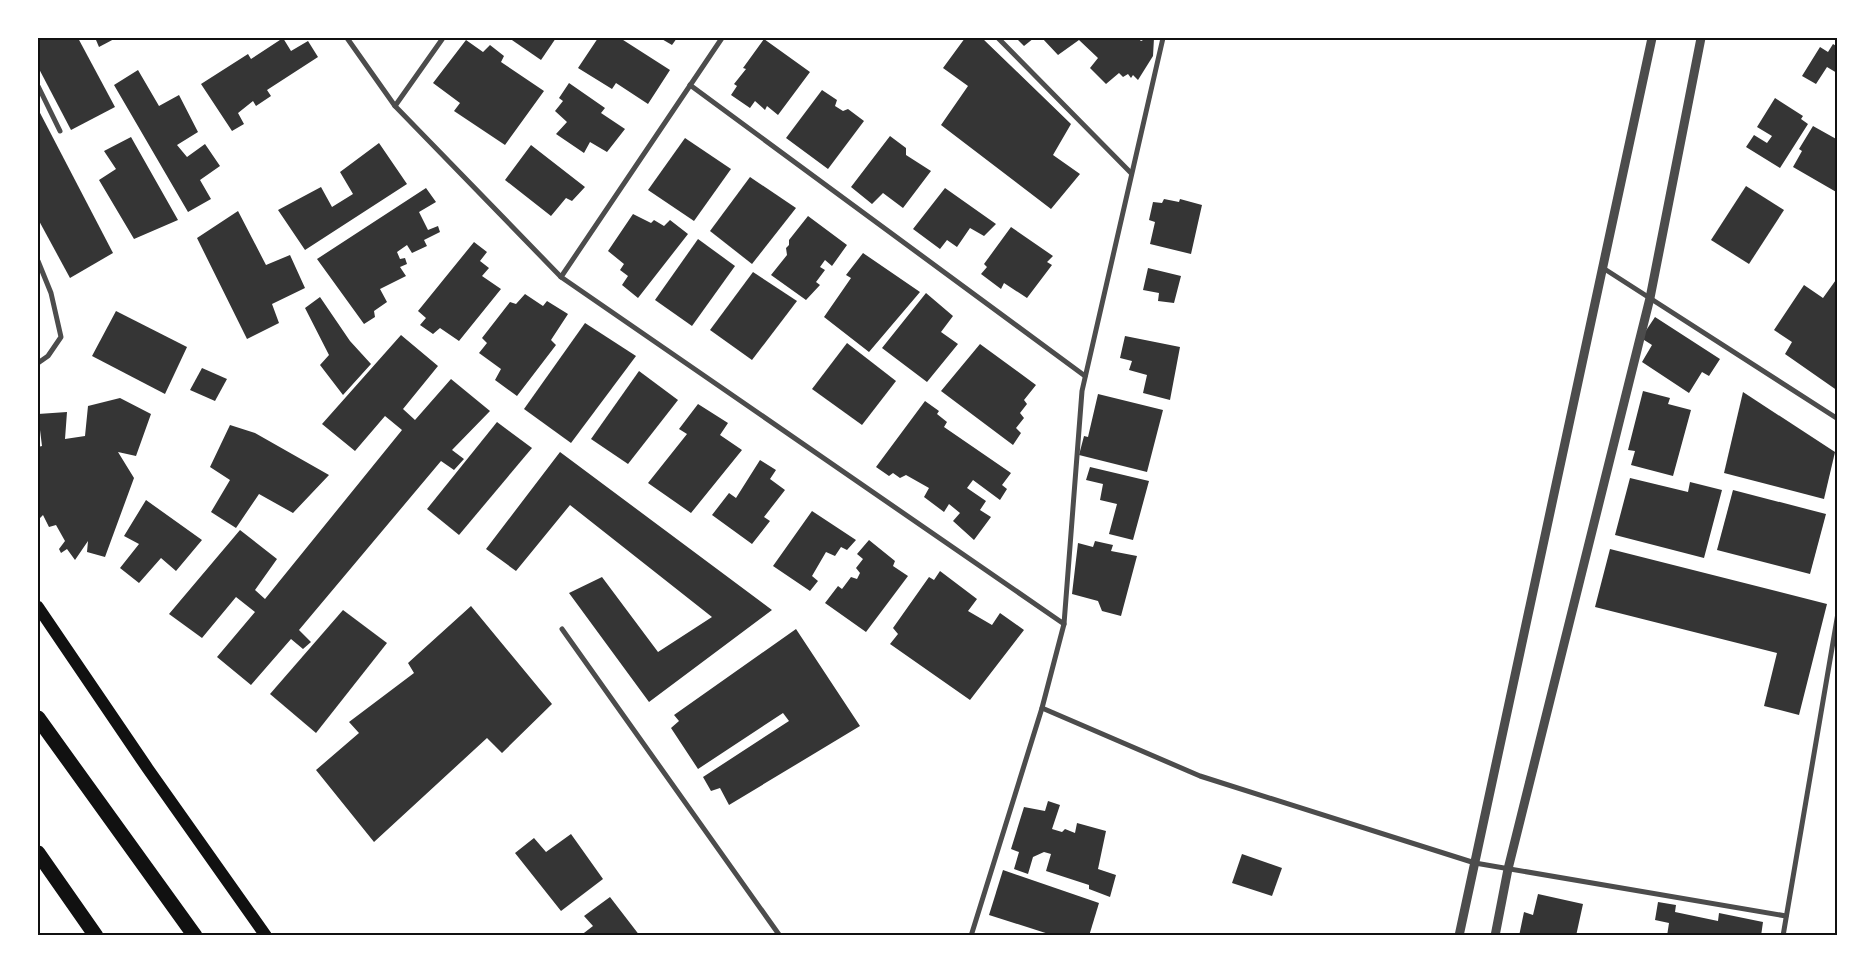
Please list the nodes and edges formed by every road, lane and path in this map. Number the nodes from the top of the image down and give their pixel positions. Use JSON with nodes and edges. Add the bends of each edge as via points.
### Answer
{"nodes":[{"id":1,"x":347,"y":38,"type":"edge"},
{"id":2,"x":443,"y":38,"type":"edge"},
{"id":3,"x":722,"y":38,"type":"edge"},
{"id":4,"x":998,"y":38,"type":"edge"},
{"id":5,"x":1163,"y":38,"type":"edge"},
{"id":6,"x":1652,"y":38,"type":"edge"},
{"id":7,"x":1701,"y":38,"type":"edge"},
{"id":8,"x":690,"y":85,"type":"junction"},
{"id":9,"x":38,"y":86,"type":"edge"},
{"id":10,"x":396,"y":106,"type":"junction"},
{"id":11,"x":60,"y":131,"type":"dead end"},
{"id":12,"x":1131,"y":173,"type":"junction"},
{"id":13,"x":38,"y":261,"type":"edge"},
{"id":14,"x":1603,"y":268,"type":"junction"},
{"id":15,"x":561,"y":277,"type":"junction"},
{"id":16,"x":1650,"y":298,"type":"junction"},
{"id":17,"x":38,"y":363,"type":"edge"},
{"id":18,"x":1085,"y":376,"type":"junction"},
{"id":19,"x":1838,"y":419,"type":"edge"},
{"id":20,"x":38,"y":607,"type":"edge"},
{"id":21,"x":1838,"y":613,"type":"edge"},
{"id":22,"x":1064,"y":624,"type":"junction"},
{"id":23,"x":562,"y":629,"type":"dead end"},
{"id":24,"x":1042,"y":708,"type":"junction"},
{"id":25,"x":38,"y":718,"type":"edge"},
{"id":26,"x":38,"y":853,"type":"edge"},
{"id":27,"x":1475,"y":863,"type":"junction"},
{"id":28,"x":1508,"y":869,"type":"junction"},
{"id":29,"x":1786,"y":916,"type":"junction"},
{"id":30,"x":96,"y":936,"type":"edge"},
{"id":31,"x":195,"y":936,"type":"edge"},
{"id":32,"x":266,"y":936,"type":"edge"},
{"id":33,"x":780,"y":936,"type":"edge"},
{"id":34,"x":971,"y":936,"type":"edge"},
{"id":35,"x":1459,"y":936,"type":"edge"},
{"id":36,"x":1495,"y":936,"type":"edge"},
{"id":37,"x":1783,"y":936,"type":"edge"}],
"edges":[{"from":1,"to":10,"type":"street"},
{"from":2,"to":10,"type":"street"},
{"from":3,"to":8,"type":"street"},
{"from":4,"to":12,"type":"street"},
{"from":5,"to":12,"type":"street"},
{"from":6,"to":14,"type":"street"},
{"from":7,"to":16,"type":"street"},
{"from":8,"to":15,"type":"street"},
{"from":8,"to":18,"type":"street"},
{"from":9,"to":11,"type":"street"},
{"from":10,"to":15,"type":"street"},
{"from":12,"to":18,"type":"street"},
{"from":13,"to":17,"type":"street","via":[[51,293],[61,337],[48,356]]},
{"from":14,"to":16,"type":"street"},
{"from":14,"to":27,"type":"street"},
{"from":15,"to":22,"type":"street"},
{"from":16,"to":19,"type":"street"},
{"from":16,"to":28,"type":"street"},
{"from":18,"to":22,"type":"street"},
{"from":20,"to":32,"type":"main road"},
{"from":21,"to":29,"type":"street"},
{"from":22,"to":24,"type":"street"},
{"from":23,"to":33,"type":"street"},
{"from":24,"to":27,"type":"street","via":[[1200,776]]},
{"from":24,"to":34,"type":"street"},
{"from":25,"to":31,"type":"highway"},
{"from":26,"to":30,"type":"highway"},
{"from":27,"to":28,"type":"street"},
{"from":27,"to":35,"type":"street"},
{"from":28,"to":29,"type":"street"},
{"from":28,"to":36,"type":"street"},
{"from":29,"to":37,"type":"street"}]}
